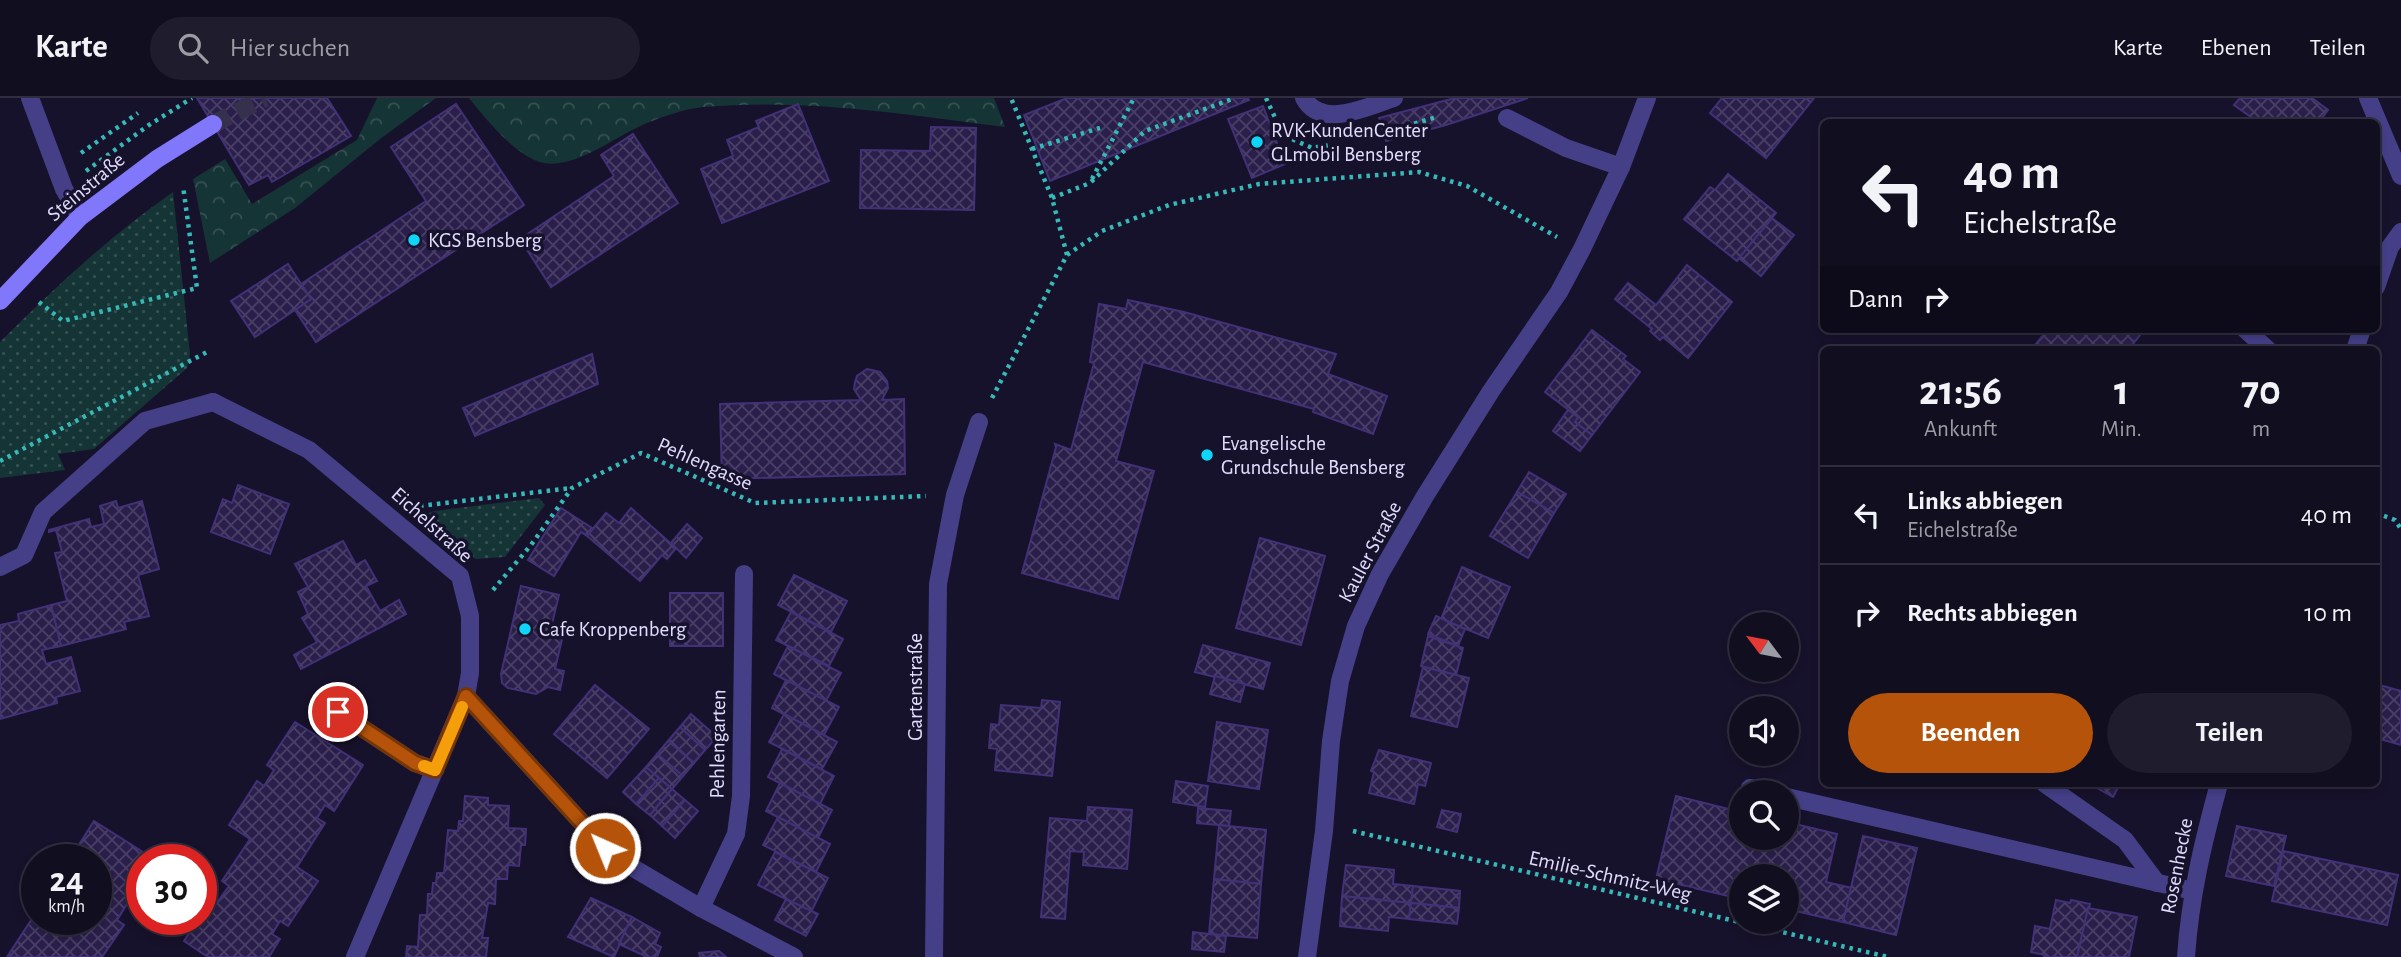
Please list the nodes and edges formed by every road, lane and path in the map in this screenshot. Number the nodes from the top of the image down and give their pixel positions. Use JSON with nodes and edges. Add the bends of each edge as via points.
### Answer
{"nodes":[{"id":1,"x":30,"y":98,"type":"edge"},
{"id":2,"x":192,"y":98,"type":"edge"},
{"id":3,"x":1011,"y":98,"type":"edge"},
{"id":4,"x":1134,"y":98,"type":"edge"},
{"id":5,"x":1235,"y":98,"type":"edge"},
{"id":6,"x":1304,"y":98,"type":"edge"},
{"id":7,"x":1394,"y":98,"type":"edge"},
{"id":8,"x":1647,"y":98,"type":"edge"},
{"id":9,"x":2368,"y":98,"type":"edge"},
{"id":10,"x":138,"y":113,"type":"dead end"},
{"id":11,"x":1507,"y":118,"type":"dead end"},
{"id":12,"x":2377,"y":119,"type":"edge"},
{"id":13,"x":213,"y":124,"type":"tunnel mouth"},
{"id":14,"x":2380,"y":126,"type":"edge"},
{"id":15,"x":1100,"y":128,"type":"dead end"},
{"id":16,"x":1032,"y":149,"type":"junction"},
{"id":17,"x":79,"y":155,"type":"dead end"},
{"id":18,"x":1621,"y":167,"type":"junction"},
{"id":19,"x":2401,"y":176,"type":"edge"},
{"id":20,"x":1090,"y":183,"type":"junction"},
{"id":21,"x":183,"y":186,"type":"dead end"},
{"id":22,"x":64,"y":189,"type":"junction"},
{"id":23,"x":1052,"y":198,"type":"junction"},
{"id":24,"x":80,"y":217,"type":"junction"},
{"id":25,"x":2401,"y":232,"type":"edge"},
{"id":26,"x":1583,"y":249,"type":"junction"},
{"id":27,"x":1067,"y":255,"type":"junction"},
{"id":28,"x":2380,"y":276,"type":"edge"},
{"id":29,"x":16,"y":283,"type":"junction"},
{"id":30,"x":0,"y":300,"type":"edge"},
{"id":31,"x":2249,"y":333,"type":"edge"},
{"id":32,"x":2264,"y":346,"type":"edge"},
{"id":33,"x":206,"y":352,"type":"dead end"},
{"id":34,"x":979,"y":422,"type":"joint"},
{"id":35,"x":0,"y":461,"type":"edge"},
{"id":36,"x":572,"y":488,"type":"junction"},
{"id":37,"x":955,"y":495,"type":"junction"},
{"id":38,"x":384,"y":511,"type":"junction"},
{"id":39,"x":2380,"y":514,"type":"edge"},
{"id":40,"x":2401,"y":529,"type":"edge"},
{"id":41,"x":0,"y":568,"type":"edge"},
{"id":42,"x":744,"y":574,"type":"dead end"},
{"id":43,"x":470,"y":616,"type":"junction"},
{"id":44,"x":466,"y":696,"type":"junction"},
{"id":45,"x":338,"y":712,"type":"dead end"},
{"id":46,"x":435,"y":770,"type":"junction"},
{"id":47,"x":2049,"y":787,"type":"edge"},
{"id":48,"x":2217,"y":787,"type":"edge"},
{"id":49,"x":1799,"y":800,"type":"edge"},
{"id":50,"x":1324,"y":831,"type":"junction"},
{"id":51,"x":2157,"y":883,"type":"junction"},
{"id":52,"x":2193,"y":891,"type":"junction"},
{"id":53,"x":701,"y":908,"type":"junction"},
{"id":54,"x":355,"y":957,"type":"edge"},
{"id":55,"x":794,"y":957,"type":"edge"},
{"id":56,"x":934,"y":957,"type":"edge"},
{"id":57,"x":1307,"y":957,"type":"edge"},
{"id":58,"x":1888,"y":957,"type":"edge"},
{"id":59,"x":2186,"y":957,"type":"edge"}],
"edges":[{"from":1,"to":22,"type":"street"},
{"from":2,"to":22,"type":"path"},
{"from":3,"to":16,"type":"path"},
{"from":4,"to":20,"type":"path"},
{"from":5,"to":20,"type":"path","via":[[1144,131]]},
{"from":6,"to":7,"type":"street","via":[[1319,113],[1336,115]]},
{"from":8,"to":18,"type":"street","name":"Kauler Straße"},
{"from":9,"to":12,"type":"street"},
{"from":10,"to":17,"type":"path"},
{"from":11,"to":18,"type":"street","via":[[1566,148]]},
{"from":13,"to":24,"type":"main road","name":"Steinstraße"},
{"from":14,"to":19,"type":"street"},
{"from":15,"to":16,"type":"path"},
{"from":16,"to":23,"type":"path"},
{"from":18,"to":26,"type":"street","name":"Kauler Straße"},
{"from":20,"to":23,"type":"path"},
{"from":21,"to":29,"type":"path","via":[[197,288],[63,321]]},
{"from":22,"to":24,"type":"street"},
{"from":23,"to":27,"type":"path"},
{"from":24,"to":29,"type":"main road","name":"Steinstraße"},
{"from":25,"to":28,"type":"street"},
{"from":26,"to":27,"type":"path","via":[[1467,186],[1419,172],[1259,184],[1169,205],[1102,231]]},
{"from":26,"to":50,"type":"street","name":"Kauler Straße","via":[[1425,496],[1356,626],[1340,681]]},
{"from":27,"to":34,"type":"path"},
{"from":29,"to":30,"type":"main road","name":"Steinstraße"},
{"from":31,"to":32,"type":"street"},
{"from":33,"to":35,"type":"path"},
{"from":34,"to":37,"type":"street","name":"Gartenstraße"},
{"from":36,"to":37,"type":"path","name":"Pehlengasse","via":[[641,453],[755,503]]},
{"from":36,"to":38,"type":"path"},
{"from":36,"to":43,"type":"path","name":"Pehlengasse"},
{"from":37,"to":56,"type":"street","name":"Gartenstraße","via":[[939,583]]},
{"from":38,"to":41,"type":"street","name":"Eichelstraße","via":[[309,450],[213,402],[145,421],[43,512],[24,555]]},
{"from":38,"to":43,"type":"street","name":"Eichelstraße","via":[[460,576]]},
{"from":39,"to":40,"type":"path","via":[[2395,520]]},
{"from":42,"to":53,"type":"street","name":"Pehlengarten","via":[[741,796],[736,834]]},
{"from":43,"to":44,"type":"street","name":"Eichelstraße"},
{"from":44,"to":46,"type":"street","name":"Eichelstraße"},
{"from":44,"to":53,"type":"street","via":[[605,848]]},
{"from":45,"to":46,"type":"street","via":[[415,763]]},
{"from":46,"to":54,"type":"street","name":"Eichelstraße"},
{"from":47,"to":51,"type":"street","via":[[2124,840]]},
{"from":48,"to":52,"type":"street","name":"Rosenhecke"},
{"from":49,"to":51,"type":"street"},
{"from":50,"to":57,"type":"street","name":"Kauler Straße"},
{"from":50,"to":58,"type":"path","name":"Emilie-Schmitz-Weg","via":[[1346,830]]},
{"from":51,"to":52,"type":"street"},
{"from":52,"to":59,"type":"street","name":"Rosenhecke"},
{"from":53,"to":55,"type":"street"}]}
